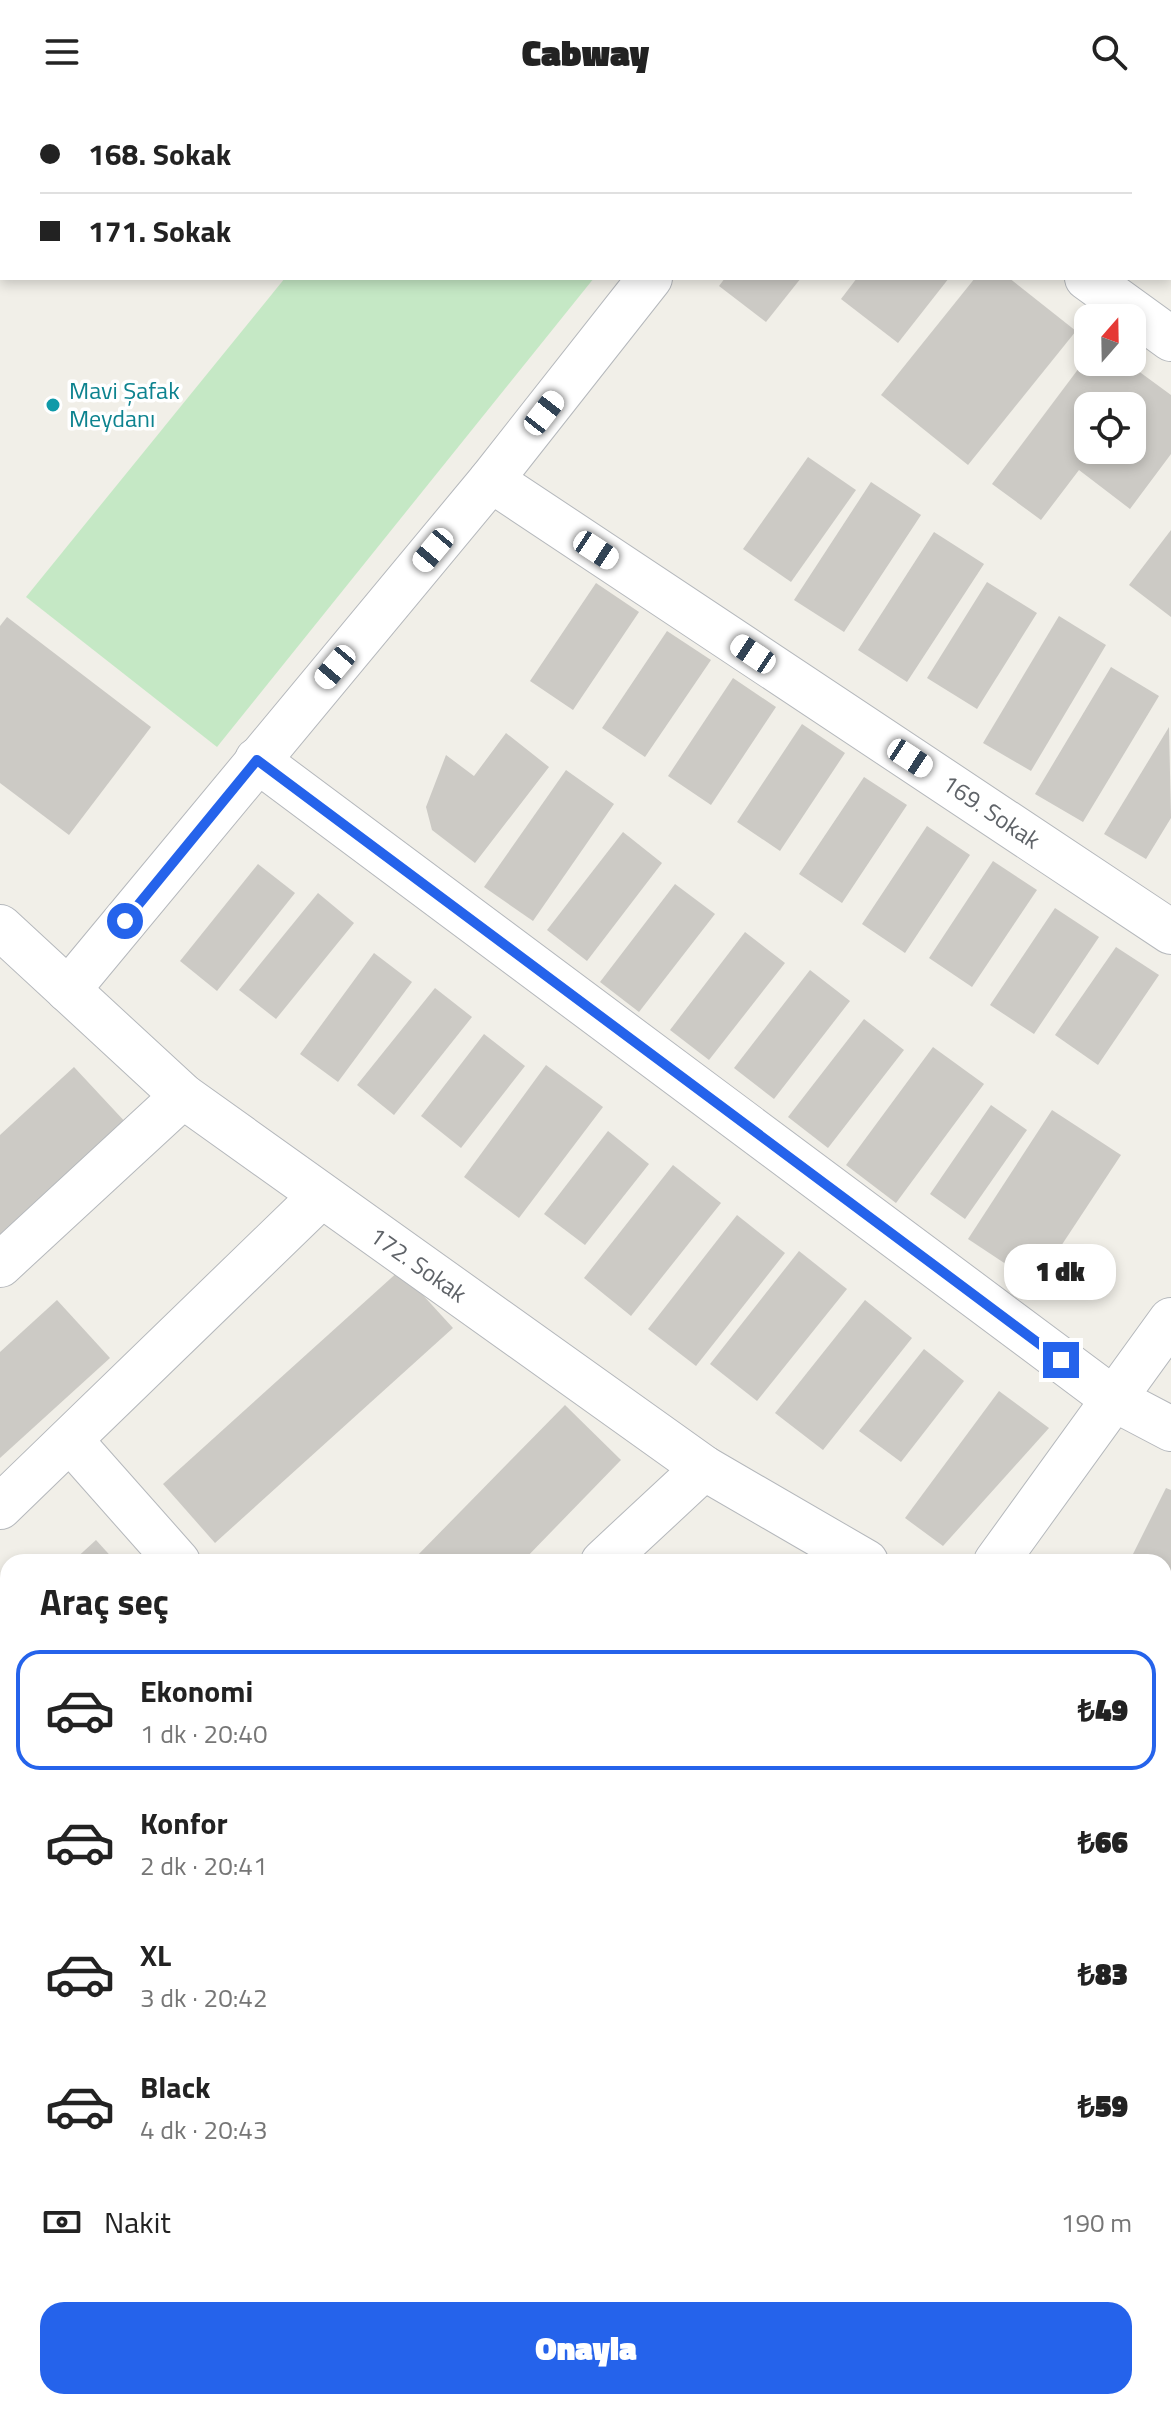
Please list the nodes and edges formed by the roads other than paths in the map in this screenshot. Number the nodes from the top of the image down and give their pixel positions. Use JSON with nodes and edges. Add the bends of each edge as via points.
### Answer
{"nodes":[{"id":1,"x":648,"y":280,"type":"edge"},
{"id":2,"x":1090,"y":280,"type":"edge"},
{"id":3,"x":1171,"y":339,"type":"edge"},
{"id":4,"x":491,"y":480,"type":"junction"},
{"id":5,"x":257,"y":760,"type":"junction"},
{"id":6,"x":0,"y":927,"type":"edge"},
{"id":7,"x":1171,"y":932,"type":"edge"},
{"id":8,"x":68,"y":990,"type":"junction"},
{"id":9,"x":183,"y":1096,"type":"junction"},
{"id":10,"x":321,"y":1196,"type":"junction"},
{"id":11,"x":0,"y":1265,"type":"edge"},
{"id":12,"x":1171,"y":1320,"type":"edge"},
{"id":13,"x":1112,"y":1398,"type":"junction"},
{"id":14,"x":1171,"y":1429,"type":"edge"},
{"id":15,"x":70,"y":1440,"type":"junction"},
{"id":16,"x":704,"y":1468,"type":"junction"},
{"id":17,"x":0,"y":1507,"type":"edge"},
{"id":18,"x":171,"y":1554,"type":"edge"},
{"id":19,"x":612,"y":1554,"type":"edge"},
{"id":20,"x":852,"y":1554,"type":"edge"},
{"id":21,"x":1002,"y":1554,"type":"edge"}],
"edges":[{"from":1,"to":4,"type":"street"},
{"from":2,"to":3,"type":"street"},
{"from":4,"to":5,"type":"street"},
{"from":4,"to":7,"type":"street","name":"169. Sokak"},
{"from":5,"to":8,"type":"street"},
{"from":5,"to":13,"type":"street"},
{"from":6,"to":8,"type":"street","name":"172. Sokak"},
{"from":8,"to":9,"type":"street","name":"172. Sokak"},
{"from":9,"to":10,"type":"street","name":"172. Sokak"},
{"from":9,"to":11,"type":"street"},
{"from":10,"to":15,"type":"street"},
{"from":10,"to":16,"type":"street","name":"172. Sokak"},
{"from":12,"to":13,"type":"street"},
{"from":13,"to":14,"type":"street"},
{"from":13,"to":21,"type":"street"},
{"from":15,"to":17,"type":"street"},
{"from":15,"to":18,"type":"street"},
{"from":16,"to":19,"type":"street"},
{"from":16,"to":20,"type":"street","name":"172. Sokak"}]}
